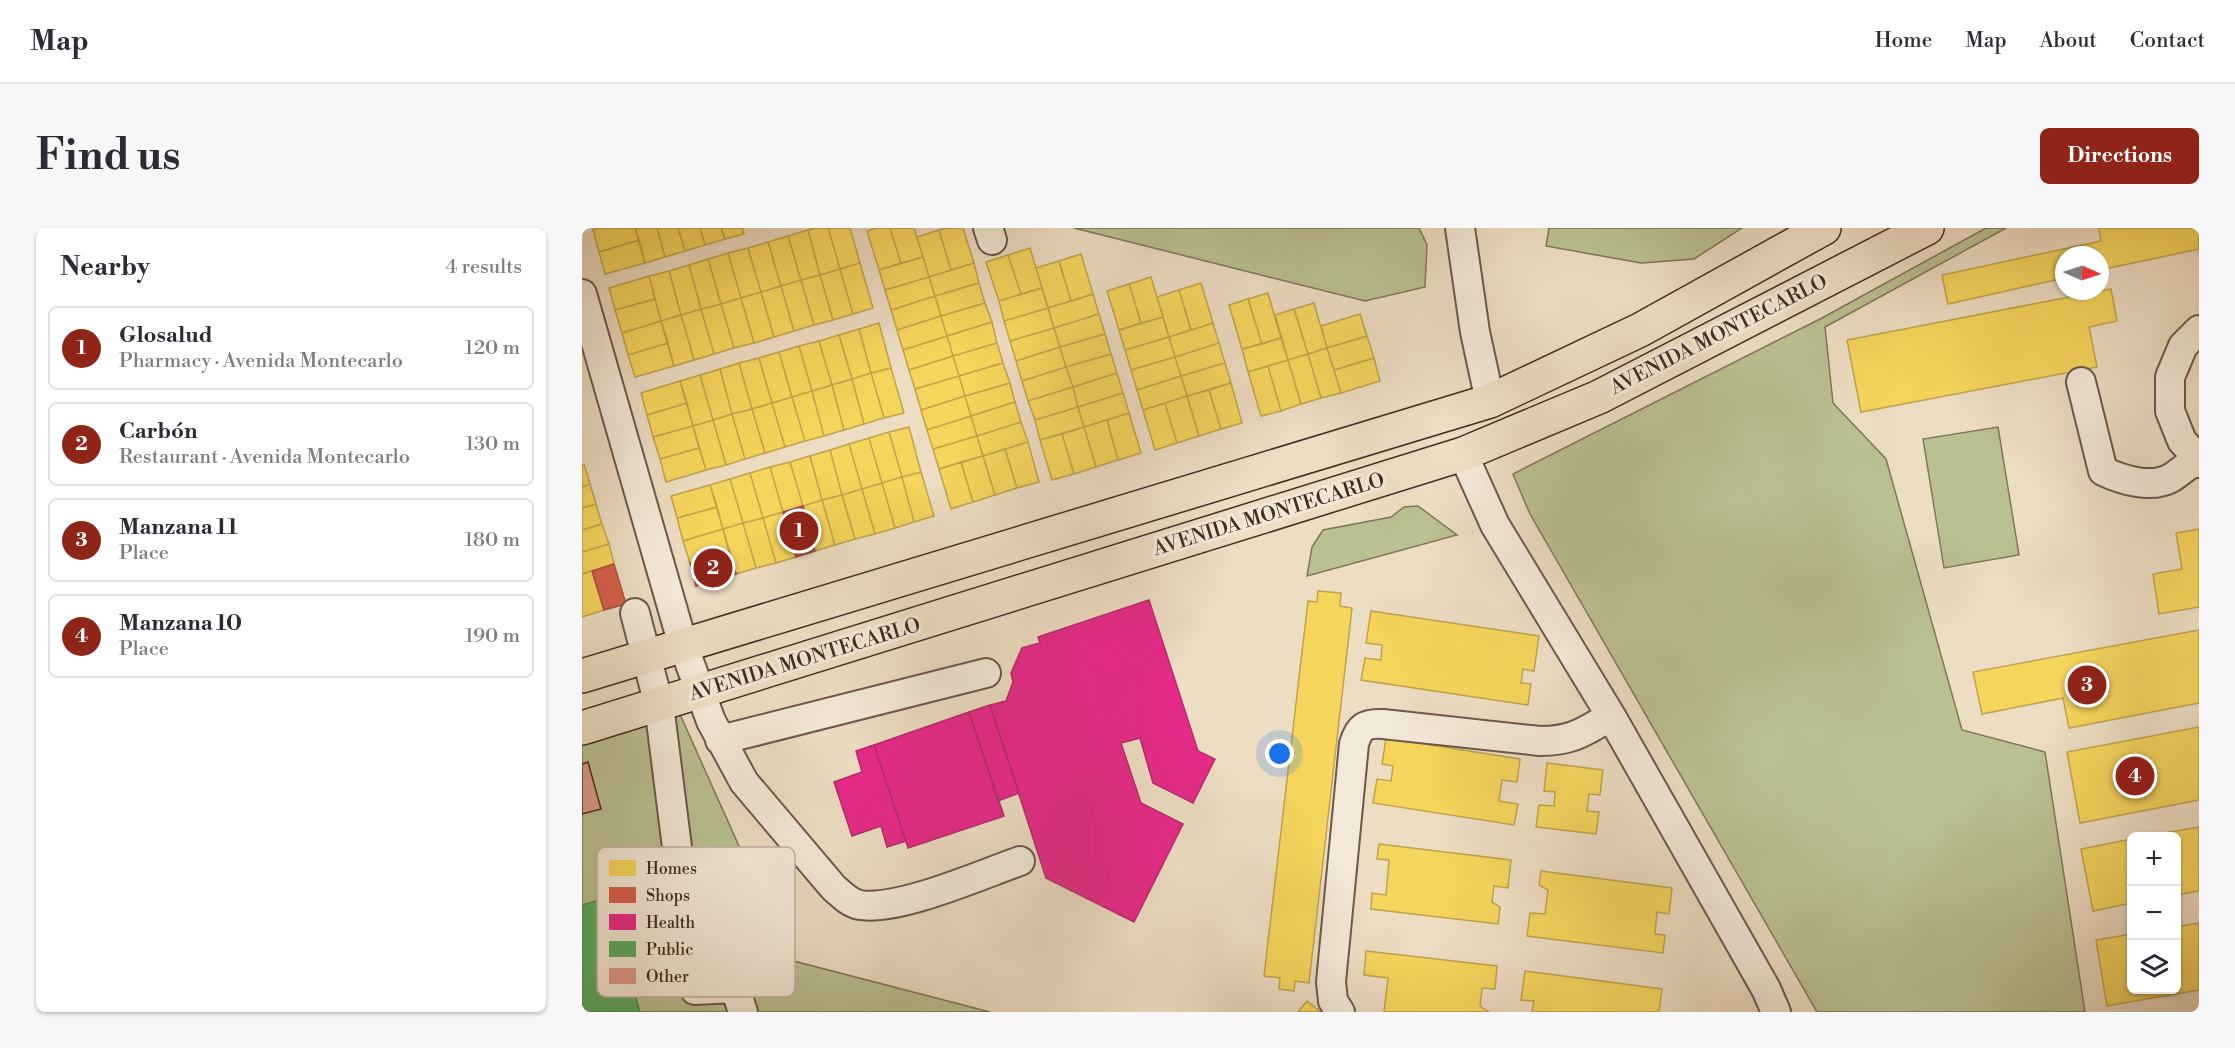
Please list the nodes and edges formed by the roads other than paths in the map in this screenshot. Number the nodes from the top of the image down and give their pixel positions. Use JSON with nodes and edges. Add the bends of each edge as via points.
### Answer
{"nodes":[{"id":1,"x":1460,"y":228,"type":"edge"},
{"id":2,"x":1824,"y":228,"type":"edge"},
{"id":3,"x":1927,"y":228,"type":"edge"},
{"id":4,"x":582,"y":294,"type":"edge"},
{"id":5,"x":2199,"y":330,"type":"edge"},
{"id":6,"x":2080,"y":381,"type":"dead end"},
{"id":7,"x":1490,"y":401,"type":"junction"},
{"id":8,"x":1463,"y":454,"type":"junction"},
{"id":9,"x":2199,"y":461,"type":"edge"},
{"id":10,"x":635,"y":614,"type":"dead end"},
{"id":11,"x":683,"y":645,"type":"junction"},
{"id":12,"x":646,"y":656,"type":"junction"},
{"id":13,"x":986,"y":673,"type":"dead end"},
{"id":14,"x":582,"y":676,"type":"edge"},
{"id":15,"x":700,"y":693,"type":"junction"},
{"id":16,"x":659,"y":705,"type":"junction"},
{"id":17,"x":1611,"y":716,"type":"junction"},
{"id":18,"x":582,"y":729,"type":"edge"},
{"id":19,"x":720,"y":740,"type":"junction"},
{"id":20,"x":677,"y":847,"type":"edge"},
{"id":21,"x":1020,"y":861,"type":"dead end"},
{"id":22,"x":738,"y":997,"type":"edge"},
{"id":23,"x":743,"y":1012,"type":"edge"},
{"id":24,"x":1340,"y":1012,"type":"edge"},
{"id":25,"x":1776,"y":1012,"type":"edge"}],
"edges":[{"from":1,"to":7,"type":"street"},
{"from":2,"to":7,"type":"main road","name":"AVENIDA MONTECARLO","via":[[1640,330]]},
{"from":3,"to":8,"type":"main road","name":"AVENIDA MONTECARLO","via":[[1599,397]]},
{"from":4,"to":11,"type":"street"},
{"from":5,"to":9,"type":"street","via":[[2183,346],[2170,377],[2170,411],[2182,441]]},
{"from":6,"to":9,"type":"street","via":[[2103,471],[2124,480],[2156,482],[2170,479]]},
{"from":7,"to":11,"type":"main road","name":"AVENIDA MONTECARLO"},
{"from":8,"to":15,"type":"main road","name":"AVENIDA MONTECARLO"},
{"from":8,"to":17,"type":"street","via":[[1495,525]]},
{"from":10,"to":12,"type":"street"},
{"from":11,"to":12,"type":"main road","name":"AVENIDA MONTECARLO"},
{"from":11,"to":15,"type":"street"},
{"from":12,"to":14,"type":"main road","name":"AVENIDA MONTECARLO"},
{"from":12,"to":16,"type":"street"},
{"from":13,"to":19,"type":"street"},
{"from":15,"to":16,"type":"main road","name":"AVENIDA MONTECARLO"},
{"from":15,"to":19,"type":"street"},
{"from":16,"to":18,"type":"main road","name":"AVENIDA MONTECARLO"},
{"from":16,"to":20,"type":"street"},
{"from":17,"to":24,"type":"street","via":[[1576,736],[1558,741],[1371,723],[1362,726],[1354,744],[1331,982],[1333,1001]]},
{"from":17,"to":25,"type":"street"},
{"from":19,"to":21,"type":"street","via":[[744,782],[833,887],[858,905],[907,900]]},
{"from":22,"to":23,"type":"street"}]}
